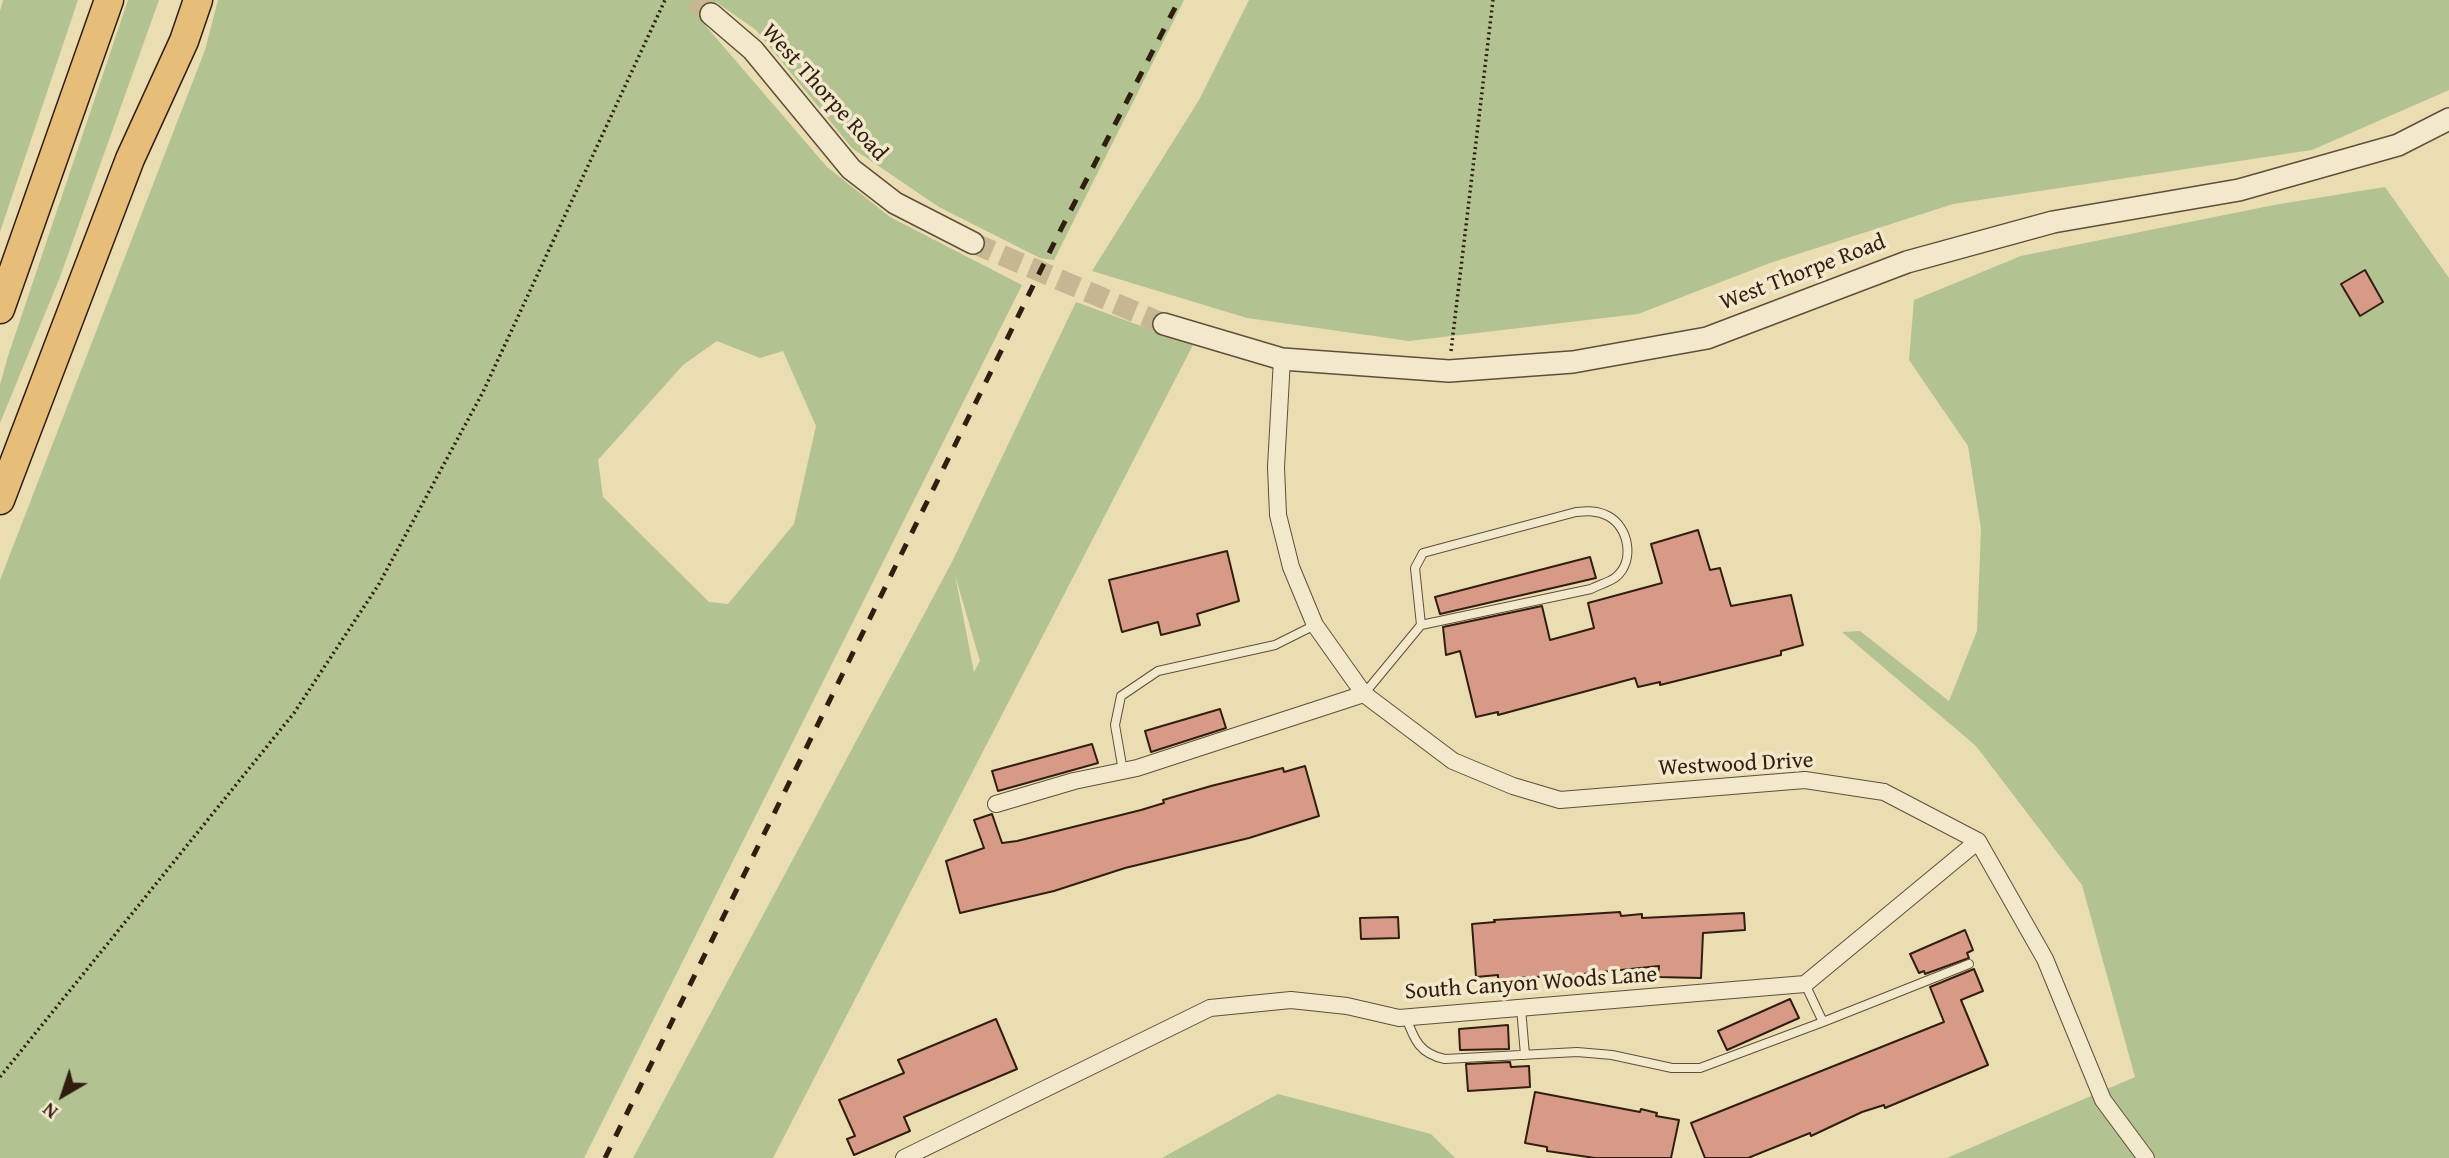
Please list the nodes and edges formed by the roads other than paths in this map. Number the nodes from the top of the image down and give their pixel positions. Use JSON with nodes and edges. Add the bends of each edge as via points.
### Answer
{"nodes":[{"id":1,"x":107,"y":0,"type":"edge"},
{"id":2,"x":181,"y":0,"type":"edge"},
{"id":3,"x":198,"y":0,"type":"edge"},
{"id":4,"x":711,"y":13,"type":"tunnel mouth"},
{"id":5,"x":2449,"y":119,"type":"edge"},
{"id":6,"x":131,"y":159,"type":"junction"},
{"id":7,"x":973,"y":243,"type":"tunnel mouth"},
{"id":8,"x":0,"y":309,"type":"edge"},
{"id":9,"x":1164,"y":324,"type":"tunnel mouth"},
{"id":10,"x":1282,"y":359,"type":"junction"},
{"id":11,"x":2,"y":490,"type":"edge"},
{"id":12,"x":1315,"y":625,"type":"junction"},
{"id":13,"x":1421,"y":625,"type":"junction"},
{"id":14,"x":1364,"y":694,"type":"junction"},
{"id":15,"x":1123,"y":771,"type":"junction"},
{"id":16,"x":996,"y":804,"type":"dead end"},
{"id":17,"x":1978,"y":841,"type":"junction"},
{"id":18,"x":1969,"y":964,"type":"dead end"},
{"id":19,"x":1805,"y":984,"type":"junction"},
{"id":20,"x":1521,"y":1008,"type":"junction"},
{"id":21,"x":1406,"y":1017,"type":"junction"},
{"id":22,"x":1824,"y":1022,"type":"junction"},
{"id":23,"x":1525,"y":1055,"type":"junction"},
{"id":24,"x":904,"y":1158,"type":"edge"},
{"id":25,"x":2146,"y":1158,"type":"edge"}],
"edges":[{"from":1,"to":8,"type":"highway"},
{"from":2,"to":6,"type":"highway"},
{"from":3,"to":6,"type":"highway"},
{"from":4,"to":7,"type":"street","name":"West Thorpe Road","via":[[753,50],[851,169],[895,203]]},
{"from":5,"to":10,"type":"street","name":"West Thorpe Road","via":[[2398,145],[2239,190],[2053,222],[1907,262],[1707,338],[1573,362],[1449,371]]},
{"from":6,"to":11,"type":"highway"},
{"from":9,"to":10,"type":"street","name":"West Thorpe Road"},
{"from":10,"to":12,"type":"street","name":"Westwood Drive","via":[[1278,515],[1291,568]]},
{"from":12,"to":14,"type":"street","name":"Westwood Drive"},
{"from":12,"to":15,"type":"lane","via":[[1275,645],[1158,671],[1121,696],[1115,725]]},
{"from":13,"to":13,"type":"lane","via":[[1591,589],[1617,577],[1627,559],[1628,541],[1608,516],[1576,512],[1423,553],[1415,568]]},
{"from":13,"to":14,"type":"lane"},
{"from":14,"to":15,"type":"street"},
{"from":14,"to":17,"type":"street","name":"Westwood Drive","via":[[1454,761],[1560,800],[1805,779],[1884,792]]},
{"from":15,"to":16,"type":"street","via":[[1074,780]]},
{"from":17,"to":19,"type":"street"},
{"from":17,"to":25,"type":"street","via":[[2045,959],[2103,1100]]},
{"from":18,"to":22,"type":"lane"},
{"from":19,"to":20,"type":"street","name":"South Canyon Woods Lane"},
{"from":19,"to":22,"type":"lane"},
{"from":20,"to":21,"type":"street","name":"South Canyon Woods Lane"},
{"from":20,"to":23,"type":"lane"},
{"from":21,"to":23,"type":"lane","via":[[1419,1048],[1430,1056]]},
{"from":21,"to":24,"type":"street","name":"South Canyon Woods Lane","via":[[1291,1000],[1210,1008]]},
{"from":22,"to":23,"type":"lane","via":[[1700,1068],[1672,1068],[1597,1053]]}]}
